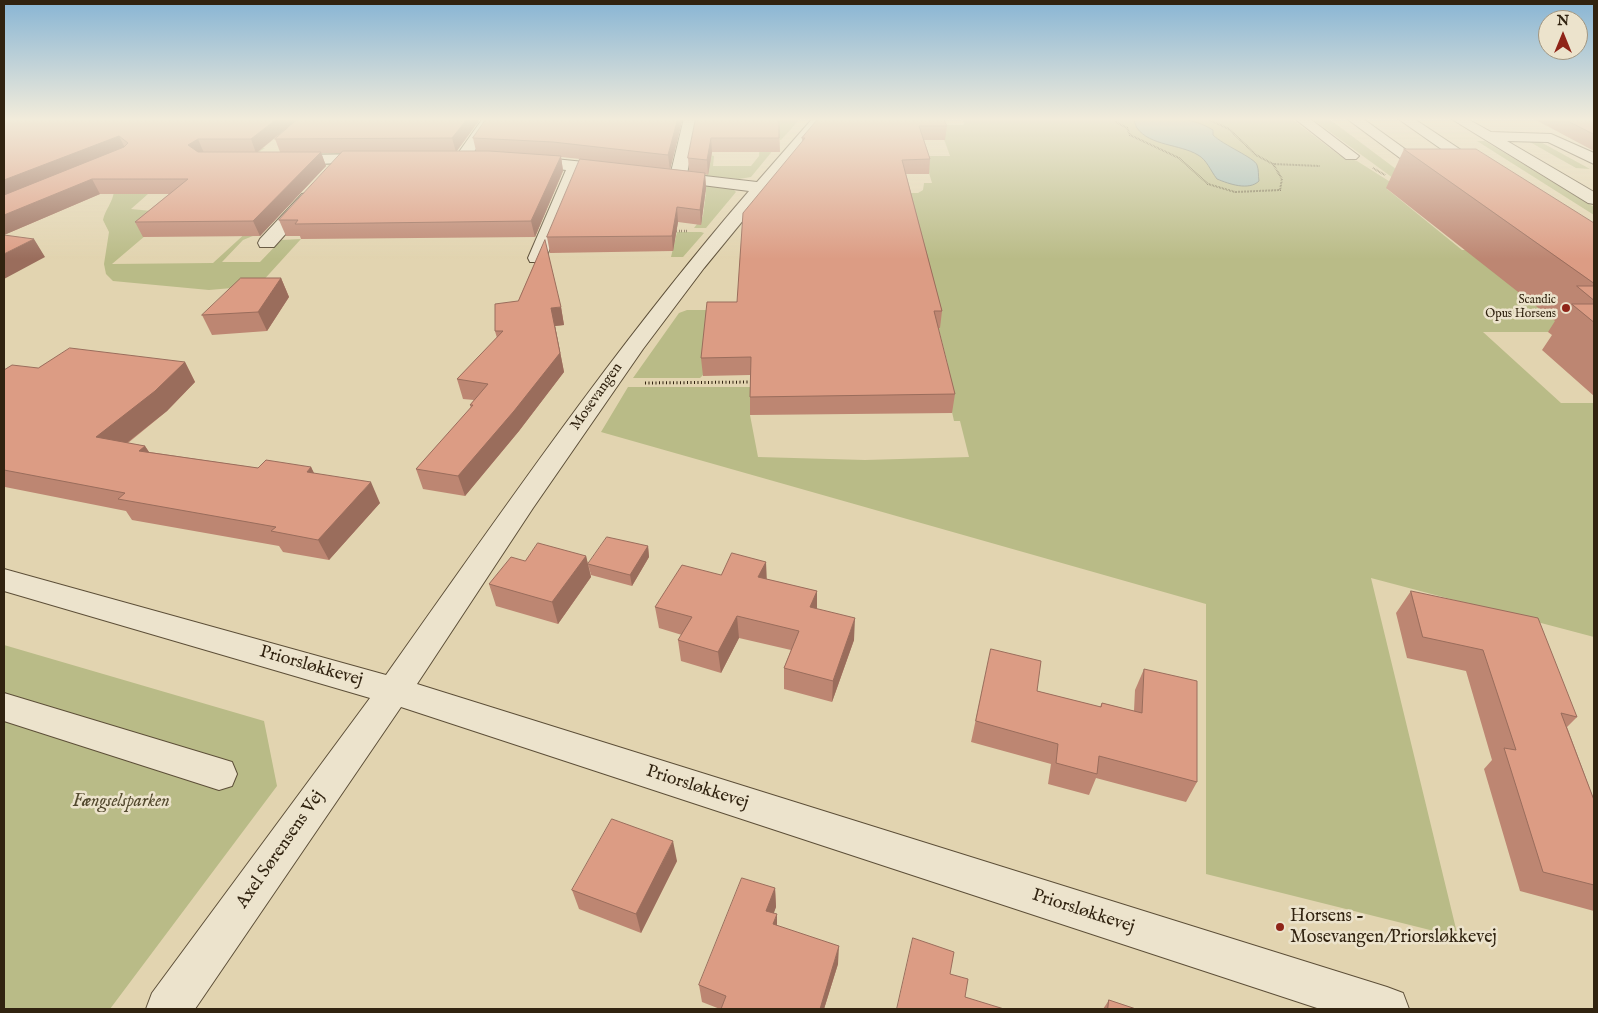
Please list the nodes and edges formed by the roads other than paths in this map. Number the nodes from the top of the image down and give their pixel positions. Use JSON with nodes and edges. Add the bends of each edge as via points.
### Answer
{"nodes":[{"id":1,"x":337,"y":165,"type":"edge"},
{"id":2,"x":568,"y":165,"type":"edge"},
{"id":3,"x":681,"y":165,"type":"edge"},
{"id":4,"x":781,"y":165,"type":"edge"},
{"id":5,"x":1420,"y":165,"type":"edge"},
{"id":6,"x":1464,"y":165,"type":"edge"},
{"id":7,"x":1538,"y":165,"type":"edge"},
{"id":8,"x":1559,"y":165,"type":"edge"},
{"id":9,"x":576,"y":166,"type":"junction"},
{"id":10,"x":632,"y":172,"type":"edge"},
{"id":11,"x":650,"y":174,"type":"edge"},
{"id":12,"x":1556,"y":176,"type":"junction"},
{"id":13,"x":678,"y":178,"type":"junction"},
{"id":14,"x":1437,"y":178,"type":"edge"},
{"id":15,"x":1483,"y":178,"type":"edge"},
{"id":16,"x":1586,"y":180,"type":"edge"},
{"id":17,"x":762,"y":188,"type":"junction"},
{"id":18,"x":1594,"y":199,"type":"edge"},
{"id":19,"x":268,"y":243,"type":"dead end"},
{"id":20,"x":537,"y":258,"type":"edge"},
{"id":21,"x":4,"y":580,"type":"edge"},
{"id":22,"x":394,"y":691,"type":"junction"},
{"id":23,"x":4,"y":707,"type":"edge"},
{"id":24,"x":219,"y":774,"type":"dead end"},
{"id":25,"x":168,"y":1009,"type":"edge"},
{"id":26,"x":1386,"y":1009,"type":"edge"}],
"edges":[{"from":1,"to":19,"type":"street"},
{"from":2,"to":9,"type":"street"},
{"from":3,"to":13,"type":"street"},
{"from":4,"to":17,"type":"street","name":"Mosevangen"},
{"from":5,"to":14,"type":"street"},
{"from":6,"to":15,"type":"street"},
{"from":7,"to":12,"type":"street"},
{"from":8,"to":16,"type":"street"},
{"from":9,"to":10,"type":"street"},
{"from":9,"to":20,"type":"street"},
{"from":11,"to":13,"type":"street"},
{"from":12,"to":16,"type":"street"},
{"from":12,"to":18,"type":"street"},
{"from":13,"to":17,"type":"street"},
{"from":17,"to":22,"type":"street","name":"Mosevangen","via":[[679,286],[609,380]]},
{"from":21,"to":22,"type":"street","name":"Priorsløkkevej"},
{"from":22,"to":25,"type":"street","name":"Axel Sørensens Vej"},
{"from":22,"to":26,"type":"street","name":"Priorsløkkevej"},
{"from":23,"to":24,"type":"street"}]}
